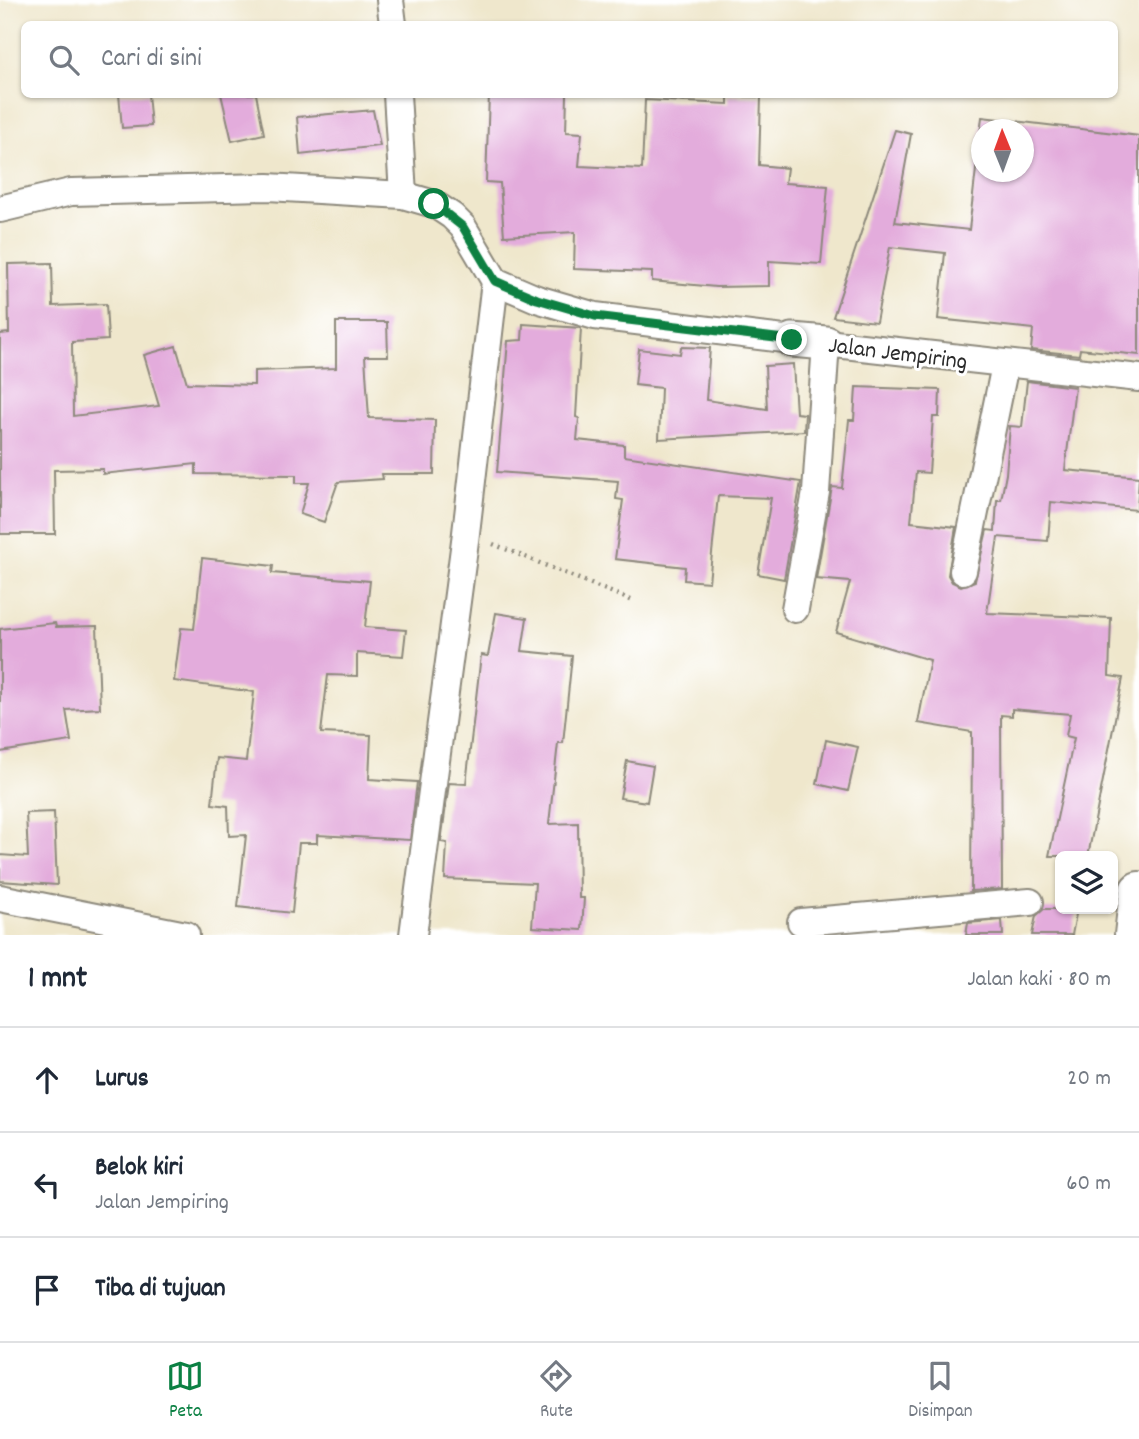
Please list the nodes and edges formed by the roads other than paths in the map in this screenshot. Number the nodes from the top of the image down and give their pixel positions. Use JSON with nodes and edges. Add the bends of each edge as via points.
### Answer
{"nodes":[{"id":1,"x":390,"y":0,"type":"edge"},
{"id":2,"x":393,"y":21,"type":"edge"},
{"id":3,"x":397,"y":98,"type":"edge"},
{"id":4,"x":403,"y":195,"type":"junction"},
{"id":5,"x":0,"y":209,"type":"edge"},
{"id":6,"x":495,"y":281,"type":"junction"},
{"id":7,"x":792,"y":340,"type":"joint"},
{"id":8,"x":826,"y":343,"type":"junction"},
{"id":9,"x":1005,"y":365,"type":"junction"},
{"id":10,"x":1139,"y":378,"type":"edge"},
{"id":11,"x":963,"y":571,"type":"dead end"},
{"id":12,"x":795,"y":609,"type":"dead end"},
{"id":13,"x":0,"y":898,"type":"edge"},
{"id":14,"x":1030,"y":902,"type":"dead end"},
{"id":15,"x":801,"y":922,"type":"dead end"},
{"id":16,"x":186,"y":935,"type":"edge"},
{"id":17,"x":413,"y":935,"type":"edge"}],
"edges":[{"from":1,"to":2,"type":"street"},
{"from":3,"to":4,"type":"street"},
{"from":4,"to":5,"type":"street","via":[[268,187],[71,192]]},
{"from":4,"to":6,"type":"street","via":[[434,204],[452,216]]},
{"from":6,"to":7,"type":"street","name":"Jalan Jempiring","via":[[595,316]]},
{"from":6,"to":17,"type":"street"},
{"from":7,"to":8,"type":"street","name":"Jalan Jempiring"},
{"from":8,"to":9,"type":"street","name":"Jalan Jempiring"},
{"from":8,"to":12,"type":"street","via":[[816,492]]},
{"from":9,"to":10,"type":"street","name":"Jalan Jempiring"},
{"from":9,"to":11,"type":"street"},
{"from":13,"to":16,"type":"street"},
{"from":14,"to":15,"type":"street"}]}
